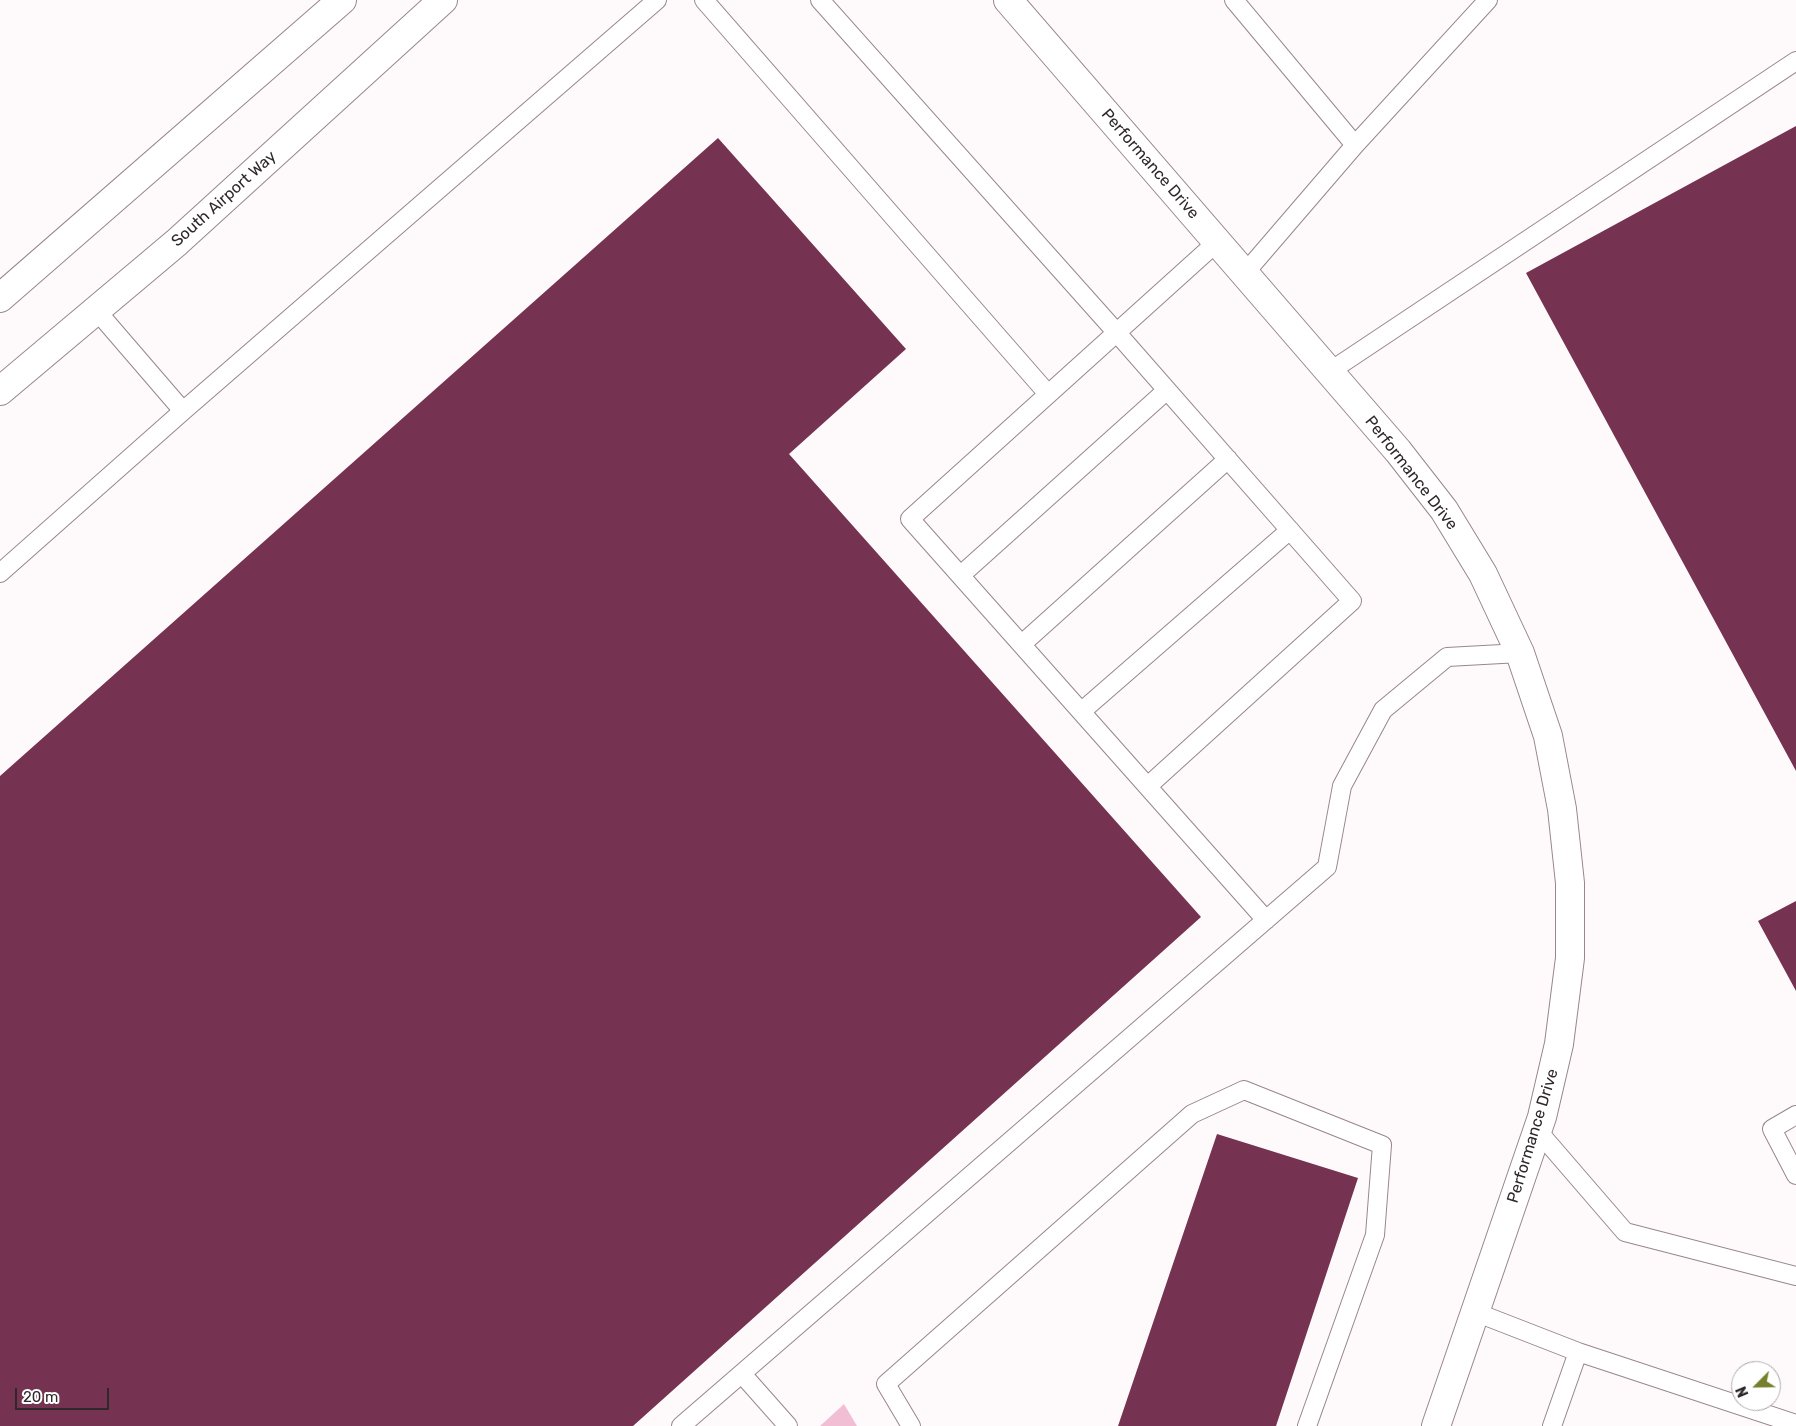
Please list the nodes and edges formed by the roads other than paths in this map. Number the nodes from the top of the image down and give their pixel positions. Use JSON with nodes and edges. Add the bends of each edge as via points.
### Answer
{"nodes":[{"id":1,"x":342,"y":0,"type":"edge"},
{"id":2,"x":443,"y":0,"type":"edge"},
{"id":3,"x":657,"y":0,"type":"edge"},
{"id":4,"x":704,"y":0,"type":"edge"},
{"id":5,"x":820,"y":0,"type":"edge"},
{"id":6,"x":1008,"y":0,"type":"edge"},
{"id":7,"x":1234,"y":0,"type":"edge"},
{"id":8,"x":1488,"y":0,"type":"edge"},
{"id":9,"x":1796,"y":61,"type":"edge"},
{"id":10,"x":1355,"y":145,"type":"junction"},
{"id":11,"x":1217,"y":242,"type":"junction"},
{"id":12,"x":1245,"y":273,"type":"junction"},
{"id":13,"x":0,"y":298,"type":"edge"},
{"id":14,"x":96,"y":310,"type":"junction"},
{"id":15,"x":1117,"y":332,"type":"junction"},
{"id":16,"x":1329,"y":372,"type":"junction"},
{"id":17,"x":1167,"y":390,"type":"junction"},
{"id":18,"x":0,"y":391,"type":"edge"},
{"id":19,"x":1048,"y":394,"type":"junction"},
{"id":20,"x":183,"y":411,"type":"junction"},
{"id":21,"x":1228,"y":459,"type":"junction"},
{"id":22,"x":1290,"y":530,"type":"junction"},
{"id":23,"x":0,"y":573,"type":"edge"},
{"id":24,"x":961,"y":575,"type":"junction"},
{"id":25,"x":1022,"y":644,"type":"junction"},
{"id":26,"x":1520,"y":653,"type":"junction"},
{"id":27,"x":1082,"y":711,"type":"junction"},
{"id":28,"x":1148,"y":786,"type":"junction"},
{"id":29,"x":1266,"y":920,"type":"junction"},
{"id":30,"x":1796,"y":1115,"type":"edge"},
{"id":31,"x":1537,"y":1130,"type":"junction"},
{"id":32,"x":1796,"y":1176,"type":"edge"},
{"id":33,"x":1796,"y":1276,"type":"edge"},
{"id":34,"x":1475,"y":1312,"type":"junction"},
{"id":35,"x":1578,"y":1352,"type":"junction"},
{"id":36,"x":742,"y":1374,"type":"junction"},
{"id":37,"x":1796,"y":1424,"type":"edge"},
{"id":38,"x":681,"y":1426,"type":"edge"},
{"id":39,"x":788,"y":1426,"type":"edge"},
{"id":40,"x":911,"y":1426,"type":"edge"},
{"id":41,"x":1306,"y":1426,"type":"edge"},
{"id":42,"x":1436,"y":1426,"type":"edge"},
{"id":43,"x":1552,"y":1426,"type":"edge"}],
"edges":[{"from":1,"to":13,"type":"street"},
{"from":2,"to":14,"type":"street","name":"South Airport Way","via":[[176,243]]},
{"from":3,"to":20,"type":"lane"},
{"from":4,"to":19,"type":"lane"},
{"from":5,"to":15,"type":"lane"},
{"from":6,"to":11,"type":"street","name":"Performance Drive"},
{"from":7,"to":10,"type":"lane"},
{"from":8,"to":10,"type":"lane"},
{"from":9,"to":16,"type":"lane"},
{"from":10,"to":12,"type":"lane"},
{"from":11,"to":12,"type":"street","name":"Performance Drive"},
{"from":11,"to":15,"type":"lane"},
{"from":12,"to":16,"type":"street","name":"Performance Drive"},
{"from":14,"to":18,"type":"street","name":"South Airport Way"},
{"from":14,"to":20,"type":"lane"},
{"from":15,"to":17,"type":"lane"},
{"from":15,"to":19,"type":"lane"},
{"from":16,"to":26,"type":"street","name":"Performance Drive","via":[[1444,510],[1483,574]]},
{"from":17,"to":21,"type":"lane"},
{"from":17,"to":24,"type":"lane"},
{"from":19,"to":24,"type":"lane","via":[[910,519]]},
{"from":20,"to":23,"type":"lane"},
{"from":21,"to":22,"type":"lane"},
{"from":21,"to":25,"type":"lane"},
{"from":22,"to":27,"type":"lane"},
{"from":22,"to":28,"type":"lane","via":[[1352,601]]},
{"from":24,"to":25,"type":"lane"},
{"from":25,"to":27,"type":"lane"},
{"from":26,"to":29,"type":"lane","via":[[1447,657],[1384,710],[1342,786],[1326,868]]},
{"from":26,"to":31,"type":"street","name":"Performance Drive","via":[[1548,736],[1562,809],[1570,883],[1570,958],[1560,1044]]},
{"from":27,"to":28,"type":"lane"},
{"from":28,"to":29,"type":"lane"},
{"from":29,"to":36,"type":"lane"},
{"from":30,"to":32,"type":"lane","via":[[1772,1129]]},
{"from":31,"to":33,"type":"lane","via":[[1625,1232]]},
{"from":31,"to":34,"type":"street","name":"Performance Drive"},
{"from":34,"to":35,"type":"lane"},
{"from":34,"to":42,"type":"street","name":"Performance Drive"},
{"from":35,"to":37,"type":"lane"},
{"from":35,"to":43,"type":"lane"},
{"from":36,"to":38,"type":"lane"},
{"from":36,"to":39,"type":"lane"},
{"from":40,"to":41,"type":"lane","via":[[886,1384],[1192,1114],[1244,1090],[1382,1145],[1375,1235]]}]}
